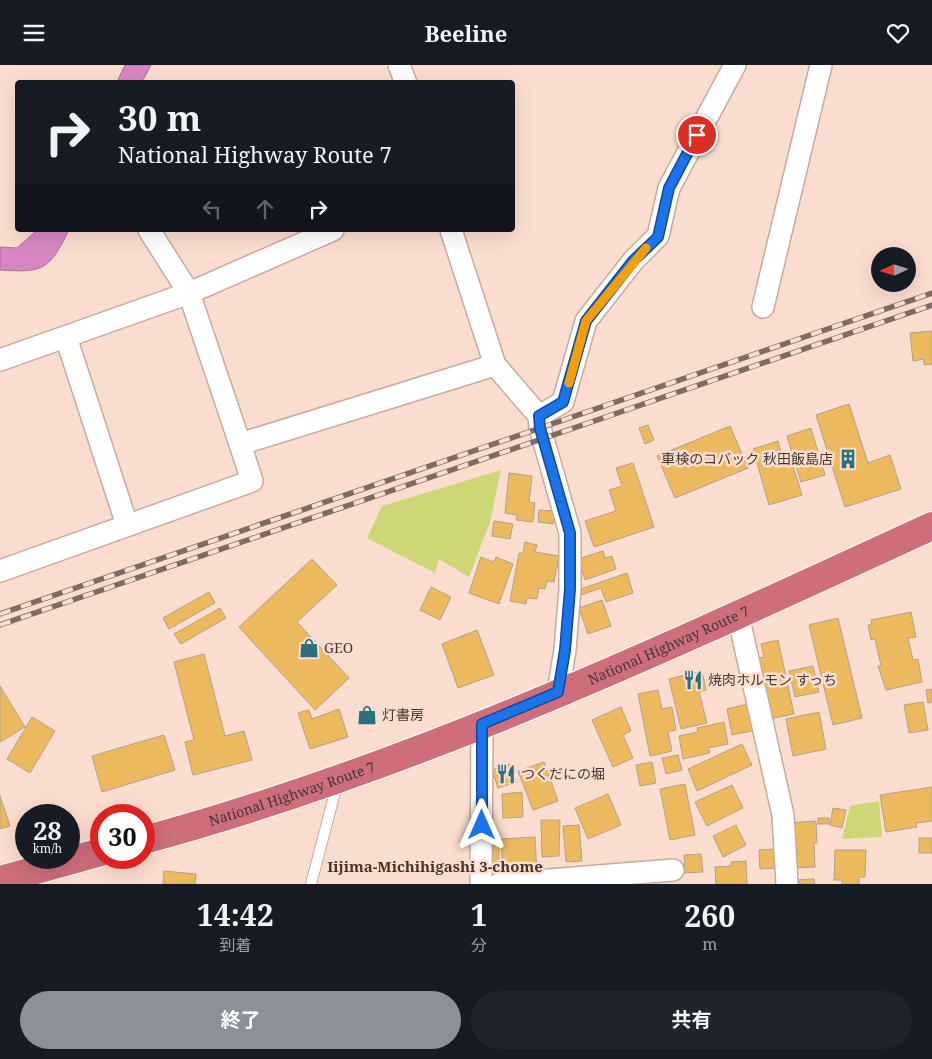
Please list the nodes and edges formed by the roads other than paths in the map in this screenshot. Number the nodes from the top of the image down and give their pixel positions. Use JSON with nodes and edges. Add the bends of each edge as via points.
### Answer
{"nodes":[{"id":1,"x":399,"y":65,"type":"edge"},
{"id":2,"x":735,"y":65,"type":"edge"},
{"id":3,"x":821,"y":65,"type":"edge"},
{"id":4,"x":405,"y":80,"type":"edge"},
{"id":5,"x":150,"y":232,"type":"edge"},
{"id":6,"x":321,"y":232,"type":"edge"},
{"id":7,"x":452,"y":232,"type":"edge"},
{"id":8,"x":303,"y":235,"type":"edge"},
{"id":9,"x":189,"y":293,"type":"junction"},
{"id":10,"x":763,"y":307,"type":"dead end"},
{"id":11,"x":66,"y":337,"type":"junction"},
{"id":12,"x":0,"y":360,"type":"edge"},
{"id":13,"x":495,"y":365,"type":"junction"},
{"id":14,"x":539,"y":416,"type":"junction"},
{"id":15,"x":240,"y":443,"type":"junction"},
{"id":16,"x":126,"y":525,"type":"junction"},
{"id":17,"x":932,"y":526,"type":"edge"},
{"id":18,"x":0,"y":571,"type":"edge"},
{"id":19,"x":738,"y":615,"type":"junction"},
{"id":20,"x":558,"y":692,"type":"junction"},
{"id":21,"x":482,"y":724,"type":"junction"},
{"id":22,"x":339,"y":779,"type":"junction"},
{"id":23,"x":155,"y":837,"type":"edge"},
{"id":24,"x":90,"y":855,"type":"edge"},
{"id":25,"x":674,"y":870,"type":"dead end"},
{"id":26,"x":0,"y":880,"type":"edge"},
{"id":27,"x":311,"y":884,"type":"edge"},
{"id":28,"x":481,"y":884,"type":"edge"},
{"id":29,"x":499,"y":884,"type":"edge"},
{"id":30,"x":787,"y":884,"type":"edge"}],
"edges":[{"from":1,"to":4,"type":"street"},
{"from":2,"to":14,"type":"street","via":[[669,188],[658,237],[633,261],[586,321],[563,402]]},
{"from":3,"to":10,"type":"street"},
{"from":5,"to":9,"type":"street"},
{"from":6,"to":8,"type":"street"},
{"from":7,"to":13,"type":"street"},
{"from":8,"to":9,"type":"street"},
{"from":9,"to":11,"type":"street"},
{"from":9,"to":15,"type":"street"},
{"from":11,"to":12,"type":"street"},
{"from":11,"to":16,"type":"street"},
{"from":13,"to":14,"type":"street"},
{"from":13,"to":15,"type":"street"},
{"from":14,"to":20,"type":"street","via":[[570,533],[570,589]]},
{"from":15,"to":16,"type":"street","via":[[252,481]]},
{"from":16,"to":18,"type":"street"},
{"from":17,"to":19,"type":"highway","name":"National Highway Route 7"},
{"from":19,"to":20,"type":"highway","name":"National Highway Route 7"},
{"from":19,"to":30,"type":"street","via":[[783,815]]},
{"from":20,"to":21,"type":"highway","name":"National Highway Route 7"},
{"from":21,"to":22,"type":"highway","name":"National Highway Route 7"},
{"from":21,"to":28,"type":"street"},
{"from":22,"to":23,"type":"highway","name":"National Highway Route 7"},
{"from":22,"to":27,"type":"lane"},
{"from":24,"to":26,"type":"highway"},
{"from":25,"to":29,"type":"street"}]}
